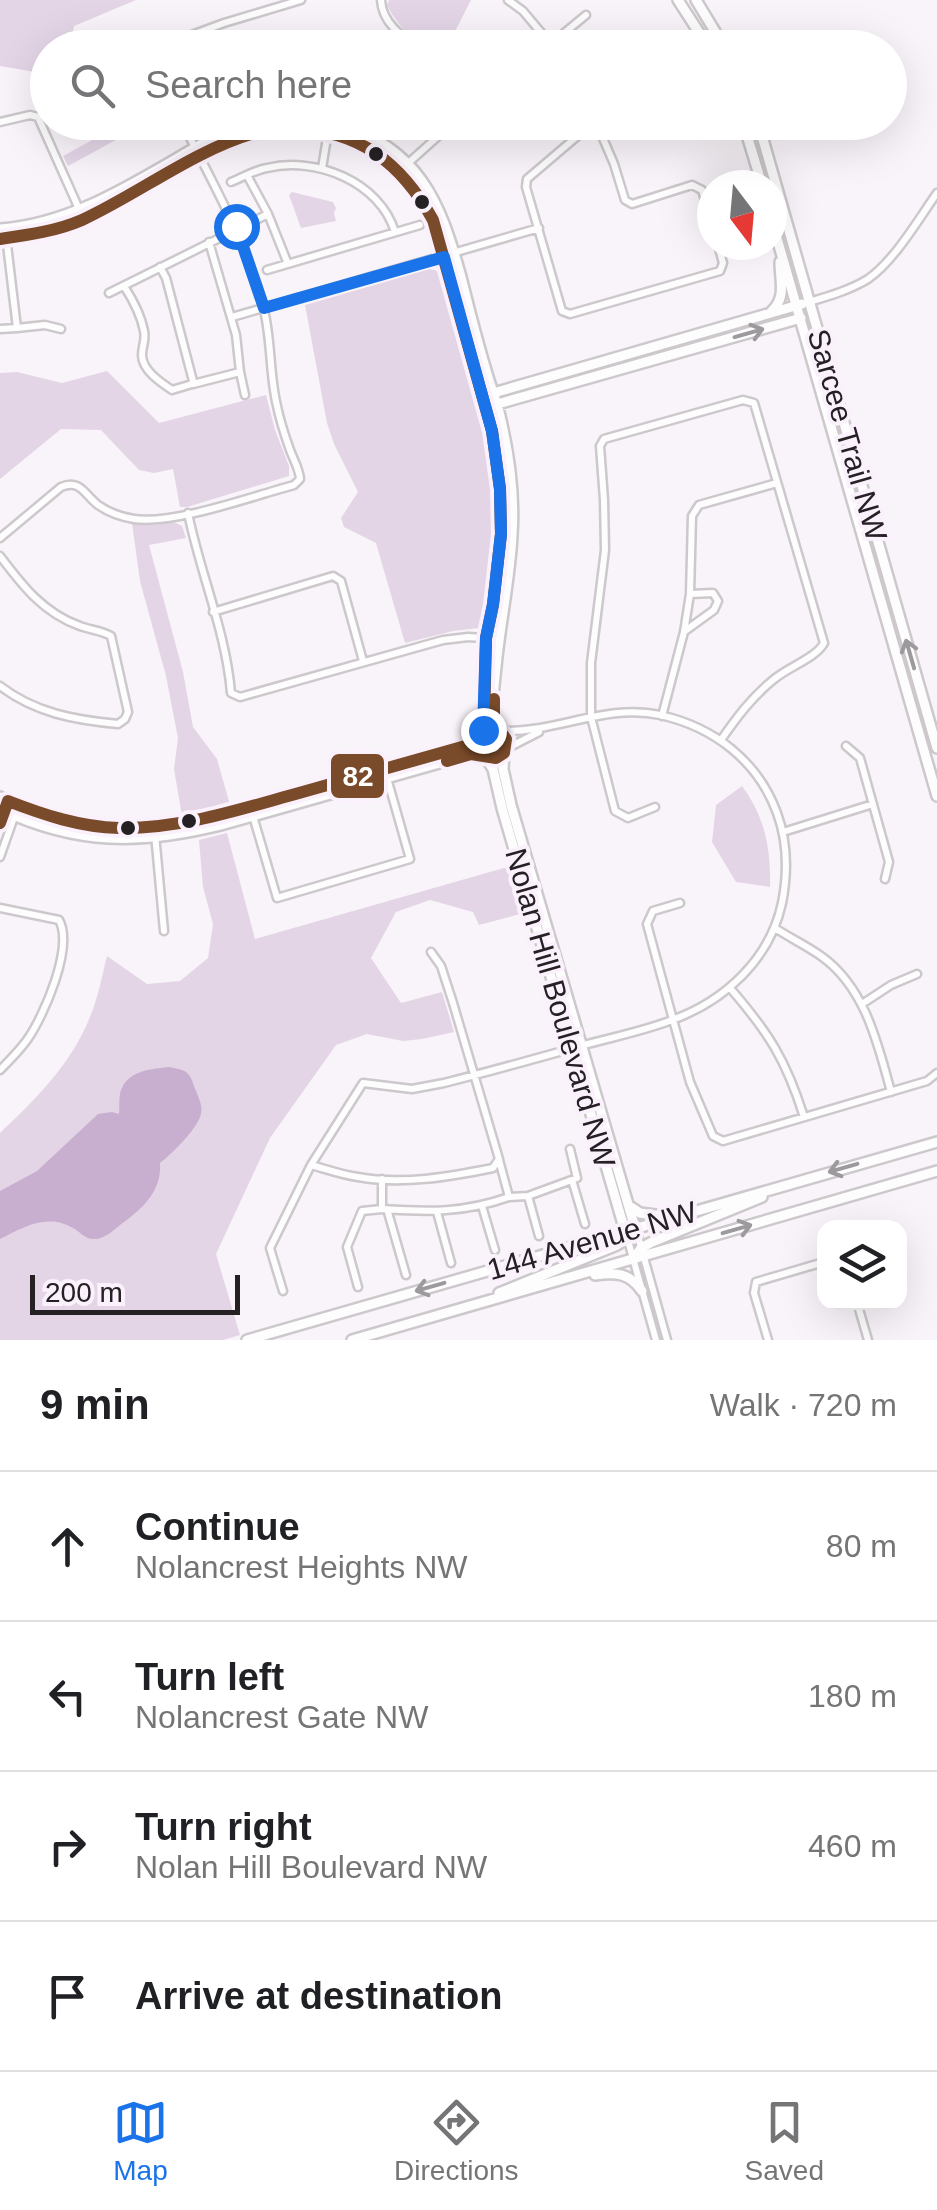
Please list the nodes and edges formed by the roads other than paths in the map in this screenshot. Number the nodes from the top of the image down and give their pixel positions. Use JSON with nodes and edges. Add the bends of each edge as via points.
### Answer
{"nodes":[{"id":1,"x":301,"y":0,"type":"edge"},
{"id":2,"x":381,"y":0,"type":"edge"},
{"id":3,"x":508,"y":0,"type":"edge"},
{"id":4,"x":678,"y":0,"type":"edge"},
{"id":5,"x":696,"y":0,"type":"edge"},
{"id":6,"x":586,"y":16,"type":"dead end"},
{"id":7,"x":205,"y":30,"type":"edge"},
{"id":8,"x":397,"y":30,"type":"edge"},
{"id":9,"x":538,"y":30,"type":"edge"},
{"id":10,"x":569,"y":30,"type":"edge"},
{"id":11,"x":697,"y":30,"type":"edge"},
{"id":12,"x":714,"y":30,"type":"edge"},
{"id":13,"x":30,"y":115,"type":"edge"},
{"id":14,"x":0,"y":122,"type":"edge"},
{"id":15,"x":48,"y":140,"type":"edge"},
{"id":16,"x":191,"y":140,"type":"edge"},
{"id":17,"x":214,"y":140,"type":"edge"},
{"id":18,"x":230,"y":140,"type":"edge"},
{"id":19,"x":327,"y":140,"type":"edge"},
{"id":20,"x":352,"y":140,"type":"edge"},
{"id":21,"x":376,"y":140,"type":"edge"},
{"id":22,"x":434,"y":140,"type":"edge"},
{"id":23,"x":574,"y":140,"type":"edge"},
{"id":24,"x":603,"y":140,"type":"edge"},
{"id":25,"x":748,"y":140,"type":"edge"},
{"id":26,"x":763,"y":140,"type":"edge"},
{"id":27,"x":197,"y":152,"type":"junction"},
{"id":28,"x":322,"y":168,"type":"junction"},
{"id":29,"x":403,"y":168,"type":"junction"},
{"id":30,"x":757,"y":170,"type":"edge"},
{"id":31,"x":247,"y":175,"type":"junction"},
{"id":32,"x":231,"y":182,"type":"dead end"},
{"id":33,"x":697,"y":188,"type":"edge"},
{"id":34,"x":937,"y":194,"type":"edge"},
{"id":35,"x":268,"y":214,"type":"junction"},
{"id":36,"x":82,"y":215,"type":"junction"},
{"id":37,"x":420,"y":226,"type":"dead end"},
{"id":38,"x":237,"y":228,"type":"junction"},
{"id":39,"x":539,"y":228,"type":"junction"},
{"id":40,"x":395,"y":232,"type":"junction"},
{"id":41,"x":3,"y":234,"type":"edge"},
{"id":42,"x":209,"y":242,"type":"junction"},
{"id":43,"x":449,"y":256,"type":"junction"},
{"id":44,"x":722,"y":260,"type":"edge"},
{"id":45,"x":781,"y":260,"type":"edge"},
{"id":46,"x":784,"y":260,"type":"edge"},
{"id":47,"x":288,"y":264,"type":"junction"},
{"id":48,"x":160,"y":267,"type":"junction"},
{"id":49,"x":266,"y":270,"type":"dead end"},
{"id":50,"x":124,"y":286,"type":"junction"},
{"id":51,"x":109,"y":293,"type":"dead end"},
{"id":52,"x":809,"y":302,"type":"junction"},
{"id":53,"x":797,"y":306,"type":"junction"},
{"id":54,"x":264,"y":308,"type":"junction"},
{"id":55,"x":813,"y":314,"type":"junction"},
{"id":56,"x":767,"y":315,"type":"junction"},
{"id":57,"x":232,"y":317,"type":"junction"},
{"id":58,"x":800,"y":318,"type":"junction"},
{"id":59,"x":17,"y":328,"type":"junction"},
{"id":60,"x":61,"y":328,"type":"dead end"},
{"id":61,"x":0,"y":330,"type":"edge"},
{"id":62,"x":240,"y":372,"type":"junction"},
{"id":63,"x":192,"y":384,"type":"junction"},
{"id":64,"x":245,"y":395,"type":"dead end"},
{"id":65,"x":490,"y":400,"type":"junction"},
{"id":66,"x":777,"y":483,"type":"junction"},
{"id":67,"x":188,"y":513,"type":"junction"},
{"id":68,"x":0,"y":538,"type":"edge"},
{"id":69,"x":0,"y":556,"type":"edge"},
{"id":70,"x":690,"y":594,"type":"junction"},
{"id":71,"x":213,"y":612,"type":"junction"},
{"id":72,"x":684,"y":632,"type":"junction"},
{"id":73,"x":486,"y":638,"type":"junction"},
{"id":74,"x":499,"y":640,"type":"junction"},
{"id":75,"x":363,"y":662,"type":"junction"},
{"id":76,"x":0,"y":686,"type":"edge"},
{"id":77,"x":662,"y":716,"type":"junction"},
{"id":78,"x":591,"y":717,"type":"junction"},
{"id":79,"x":545,"y":729,"type":"junction"},
{"id":80,"x":499,"y":730,"type":"junction"},
{"id":81,"x":480,"y":734,"type":"junction"},
{"id":82,"x":721,"y":740,"type":"junction"},
{"id":83,"x":846,"y":746,"type":"dead end"},
{"id":84,"x":937,"y":748,"type":"edge"},
{"id":85,"x":505,"y":751,"type":"junction"},
{"id":86,"x":484,"y":757,"type":"junction"},
{"id":87,"x":429,"y":761,"type":"junction"},
{"id":88,"x":386,"y":778,"type":"junction"},
{"id":89,"x":937,"y":796,"type":"edge"},
{"id":90,"x":874,"y":804,"type":"junction"},
{"id":91,"x":7,"y":807,"type":"edge"},
{"id":92,"x":655,"y":808,"type":"dead end"},
{"id":93,"x":252,"y":811,"type":"junction"},
{"id":94,"x":0,"y":823,"type":"edge"},
{"id":95,"x":784,"y":832,"type":"junction"},
{"id":96,"x":155,"y":833,"type":"junction"},
{"id":97,"x":0,"y":857,"type":"edge"},
{"id":98,"x":884,"y":879,"type":"dead end"},
{"id":99,"x":680,"y":902,"type":"dead end"},
{"id":100,"x":0,"y":908,"type":"edge"},
{"id":101,"x":774,"y":928,"type":"junction"},
{"id":102,"x":164,"y":931,"type":"dead end"},
{"id":103,"x":432,"y":952,"type":"dead end"},
{"id":104,"x":918,"y":974,"type":"dead end"},
{"id":105,"x":730,"y":988,"type":"junction"},
{"id":106,"x":862,"y":1004,"type":"junction"},
{"id":107,"x":673,"y":1020,"type":"junction"},
{"id":108,"x":576,"y":1047,"type":"junction"},
{"id":109,"x":0,"y":1070,"type":"edge"},
{"id":110,"x":937,"y":1073,"type":"edge"},
{"id":111,"x":474,"y":1076,"type":"junction"},
{"id":112,"x":891,"y":1092,"type":"junction"},
{"id":113,"x":804,"y":1117,"type":"junction"},
{"id":114,"x":937,"y":1142,"type":"edge"},
{"id":115,"x":570,"y":1149,"type":"dead end"},
{"id":116,"x":499,"y":1159,"type":"junction"},
{"id":117,"x":311,"y":1165,"type":"junction"},
{"id":118,"x":937,"y":1167,"type":"edge"},
{"id":119,"x":806,"y":1179,"type":"junction"},
{"id":120,"x":382,"y":1180,"type":"junction"},
{"id":121,"x":572,"y":1180,"type":"junction"},
{"id":122,"x":528,"y":1196,"type":"junction"},
{"id":123,"x":509,"y":1197,"type":"junction"},
{"id":124,"x":627,"y":1200,"type":"junction"},
{"id":125,"x":482,"y":1206,"type":"junction"},
{"id":126,"x":384,"y":1209,"type":"junction"},
{"id":127,"x":437,"y":1212,"type":"junction"},
{"id":128,"x":679,"y":1216,"type":"junction"},
{"id":129,"x":585,"y":1224,"type":"dead end"},
{"id":130,"x":629,"y":1233,"type":"junction"},
{"id":131,"x":539,"y":1236,"type":"dead end"},
{"id":132,"x":494,"y":1250,"type":"dead end"},
{"id":133,"x":639,"y":1255,"type":"junction"},
{"id":134,"x":451,"y":1263,"type":"dead end"},
{"id":135,"x":817,"y":1264,"type":"edge"},
{"id":136,"x":406,"y":1276,"type":"dead end"},
{"id":137,"x":558,"y":1281,"type":"junction"},
{"id":138,"x":358,"y":1287,"type":"dead end"},
{"id":139,"x":283,"y":1291,"type":"dead end"},
{"id":140,"x":642,"y":1291,"type":"junction"},
{"id":141,"x":859,"y":1310,"type":"edge"},
{"id":142,"x":454,"y":1311,"type":"junction"},
{"id":143,"x":249,"y":1340,"type":"edge"},
{"id":144,"x":352,"y":1340,"type":"edge"},
{"id":145,"x":656,"y":1340,"type":"edge"},
{"id":146,"x":667,"y":1340,"type":"edge"},
{"id":147,"x":768,"y":1340,"type":"edge"},
{"id":148,"x":868,"y":1340,"type":"edge"}],
"edges":[{"from":1,"to":7,"type":"street"},
{"from":2,"to":8,"type":"street"},
{"from":3,"to":9,"type":"street"},
{"from":4,"to":11,"type":"street"},
{"from":5,"to":12,"type":"street"},
{"from":6,"to":10,"type":"street"},
{"from":13,"to":14,"type":"street"},
{"from":15,"to":36,"type":"street"},
{"from":16,"to":27,"type":"street"},
{"from":17,"to":27,"type":"street"},
{"from":18,"to":27,"type":"street"},
{"from":19,"to":28,"type":"street"},
{"from":20,"to":29,"type":"street"},
{"from":21,"to":29,"type":"street"},
{"from":22,"to":29,"type":"street"},
{"from":23,"to":39,"type":"street","via":[[526,180]]},
{"from":24,"to":33,"type":"street","via":[[624,200],[632,204]]},
{"from":25,"to":30,"type":"street"},
{"from":26,"to":52,"type":"street","name":"Sarcee Trail NW"},
{"from":27,"to":36,"type":"street"},
{"from":27,"to":38,"type":"street"},
{"from":28,"to":31,"type":"street","via":[[268,167]]},
{"from":28,"to":40,"type":"street","via":[[370,194]]},
{"from":29,"to":43,"type":"street"},
{"from":31,"to":32,"type":"street"},
{"from":31,"to":35,"type":"street"},
{"from":34,"to":52,"type":"street","via":[[872,276]]},
{"from":35,"to":38,"type":"street"},
{"from":35,"to":47,"type":"street"},
{"from":36,"to":41,"type":"street","via":[[63,227]]},
{"from":37,"to":40,"type":"street"},
{"from":38,"to":42,"type":"street"},
{"from":38,"to":54,"type":"street"},
{"from":39,"to":43,"type":"street"},
{"from":39,"to":44,"type":"street","via":[[562,311],[570,314],[720,271]]},
{"from":40,"to":47,"type":"street"},
{"from":41,"to":59,"type":"street"},
{"from":42,"to":48,"type":"street"},
{"from":42,"to":57,"type":"street"},
{"from":43,"to":54,"type":"street"},
{"from":43,"to":65,"type":"street"},
{"from":45,"to":56,"type":"street","via":[[782,296]]},
{"from":46,"to":53,"type":"street","name":"Sarcee Trail NW"},
{"from":47,"to":49,"type":"street"},
{"from":48,"to":50,"type":"street"},
{"from":48,"to":63,"type":"street"},
{"from":50,"to":51,"type":"street"},
{"from":50,"to":63,"type":"street","via":[[143,326],[144,366],[172,390]]},
{"from":52,"to":53,"type":"street"},
{"from":52,"to":55,"type":"street","name":"Sarcee Trail NW"},
{"from":53,"to":56,"type":"street"},
{"from":53,"to":58,"type":"street","name":"Sarcee Trail NW"},
{"from":54,"to":57,"type":"street"},
{"from":54,"to":67,"type":"street","via":[[276,402],[300,480]]},
{"from":55,"to":58,"type":"street"},
{"from":84,"to":55,"type":"street","name":"Sarcee Trail NW","one_way":true},
{"from":56,"to":65,"type":"street"},
{"from":57,"to":62,"type":"street"},
{"from":65,"to":58,"type":"street","one_way":true},
{"from":58,"to":89,"type":"street","name":"Sarcee Trail NW"},
{"from":59,"to":60,"type":"street"},
{"from":59,"to":61,"type":"street"},
{"from":62,"to":63,"type":"street"},
{"from":62,"to":64,"type":"street"},
{"from":65,"to":73,"type":"street","via":[[501,534]]},
{"from":65,"to":74,"type":"street","via":[[502,426],[512,491]]},
{"from":66,"to":70,"type":"street","via":[[699,505],[692,516]]},
{"from":66,"to":78,"type":"street","via":[[754,403],[743,400],[604,439],[604,550]]},
{"from":66,"to":82,"type":"street","via":[[824,644],[758,693]]},
{"from":67,"to":68,"type":"street","via":[[150,520],[119,515],[70,483]]},
{"from":67,"to":71,"type":"street"},
{"from":69,"to":76,"type":"street","via":[[44,606],[111,636],[128,712],[118,724],[63,717]]},
{"from":70,"to":72,"type":"street"},
{"from":70,"to":72,"type":"street","via":[[713,594],[718,601]]},
{"from":71,"to":75,"type":"street","via":[[334,576],[342,581]]},
{"from":71,"to":75,"type":"street","via":[[231,693],[240,697]]},
{"from":72,"to":77,"type":"street"},
{"from":73,"to":74,"type":"street"},
{"from":73,"to":75,"type":"street","via":[[443,640]]},
{"from":73,"to":81,"type":"street"},
{"from":74,"to":80,"type":"street","via":[[493,707]]},
{"from":77,"to":78,"type":"street"},
{"from":77,"to":82,"type":"street"},
{"from":78,"to":79,"type":"street"},
{"from":78,"to":92,"type":"street","via":[[615,811],[628,818]]},
{"from":79,"to":80,"type":"street"},
{"from":79,"to":85,"type":"street"},
{"from":80,"to":81,"type":"street"},
{"from":80,"to":85,"type":"street"},
{"from":81,"to":86,"type":"street","via":[[476,748]]},
{"from":81,"to":87,"type":"street"},
{"from":82,"to":95,"type":"street","via":[[765,785]]},
{"from":83,"to":90,"type":"street","via":[[860,758]]},
{"from":85,"to":86,"type":"street"},
{"from":85,"to":108,"type":"street","name":"Nolan Hill Boulevard NW","via":[[508,795]]},
{"from":86,"to":87,"type":"street"},
{"from":86,"to":108,"type":"street","name":"Nolan Hill Boulevard NW"},
{"from":87,"to":88,"type":"street"},
{"from":87,"to":93,"type":"street"},
{"from":88,"to":93,"type":"street"},
{"from":88,"to":93,"type":"street","via":[[410,860],[277,898]]},
{"from":90,"to":95,"type":"street"},
{"from":90,"to":98,"type":"street","via":[[890,862]]},
{"from":91,"to":94,"type":"street"},
{"from":91,"to":96,"type":"street"},
{"from":91,"to":97,"type":"street"},
{"from":93,"to":96,"type":"street"},
{"from":95,"to":101,"type":"street","via":[[787,878]]},
{"from":96,"to":102,"type":"street"},
{"from":99,"to":107,"type":"street","via":[[653,911],[647,924]]},
{"from":100,"to":109,"type":"street","via":[[60,920],[64,929],[50,995],[25,1043]]},
{"from":101,"to":105,"type":"street"},
{"from":101,"to":106,"type":"street","via":[[823,958]]},
{"from":103,"to":111,"type":"street"},
{"from":104,"to":106,"type":"street"},
{"from":105,"to":107,"type":"street"},
{"from":105,"to":113,"type":"street","via":[[780,1055]]},
{"from":106,"to":112,"type":"street"},
{"from":107,"to":108,"type":"street"},
{"from":107,"to":113,"type":"street","via":[[714,1136],[723,1141]]},
{"from":108,"to":111,"type":"street"},
{"from":108,"to":124,"type":"street","name":"Nolan Hill Boulevard NW"},
{"from":108,"to":130,"type":"street","name":"Nolan Hill Boulevard NW"},
{"from":110,"to":112,"type":"street"},
{"from":111,"to":116,"type":"street"},
{"from":111,"to":117,"type":"street","via":[[412,1089],[363,1084]]},
{"from":112,"to":113,"type":"street"},
{"from":114,"to":119,"type":"street","name":"144 Avenue NW","one_way":true},
{"from":115,"to":121,"type":"street","via":[[577,1178]]},
{"from":116,"to":120,"type":"street","via":[[494,1168],[444,1178]]},
{"from":116,"to":123,"type":"street"},
{"from":117,"to":120,"type":"street"},
{"from":117,"to":139,"type":"street","via":[[270,1248]]},
{"from":133,"to":118,"type":"street","name":"144 Avenue NW","one_way":true},
{"from":119,"to":128,"type":"street","name":"144 Avenue NW"},
{"from":119,"to":133,"type":"street","via":[[652,1242]]},
{"from":120,"to":126,"type":"street"},
{"from":121,"to":122,"type":"street"},
{"from":121,"to":129,"type":"street"},
{"from":122,"to":123,"type":"street"},
{"from":122,"to":131,"type":"street"},
{"from":123,"to":125,"type":"street"},
{"from":124,"to":128,"type":"street","via":[[640,1214]]},
{"from":124,"to":130,"type":"street","name":"Nolan Hill Boulevard NW"},
{"from":125,"to":127,"type":"street"},
{"from":125,"to":132,"type":"street"},
{"from":126,"to":127,"type":"street"},
{"from":126,"to":136,"type":"street"},
{"from":126,"to":138,"type":"street","via":[[362,1211],[347,1246]]},
{"from":127,"to":134,"type":"street"},
{"from":128,"to":130,"type":"street","name":"144 Avenue NW"},
{"from":130,"to":133,"type":"street"},
{"from":130,"to":133,"type":"street","name":"Nolan Hill Boulevard NW"},
{"from":130,"to":142,"type":"street","via":[[612,1248]]},
{"from":130,"to":143,"type":"street","name":"144 Avenue NW","one_way":true},
{"from":133,"to":137,"type":"street","name":"144 Avenue NW"},
{"from":133,"to":140,"type":"street"},
{"from":133,"to":146,"type":"street"},
{"from":135,"to":147,"type":"street","via":[[756,1282]]},
{"from":137,"to":140,"type":"street","via":[[617,1273]]},
{"from":137,"to":142,"type":"street","name":"144 Avenue NW"},
{"from":140,"to":145,"type":"street"},
{"from":141,"to":148,"type":"street"},
{"from":142,"to":144,"type":"street","name":"144 Avenue NW"}]}
